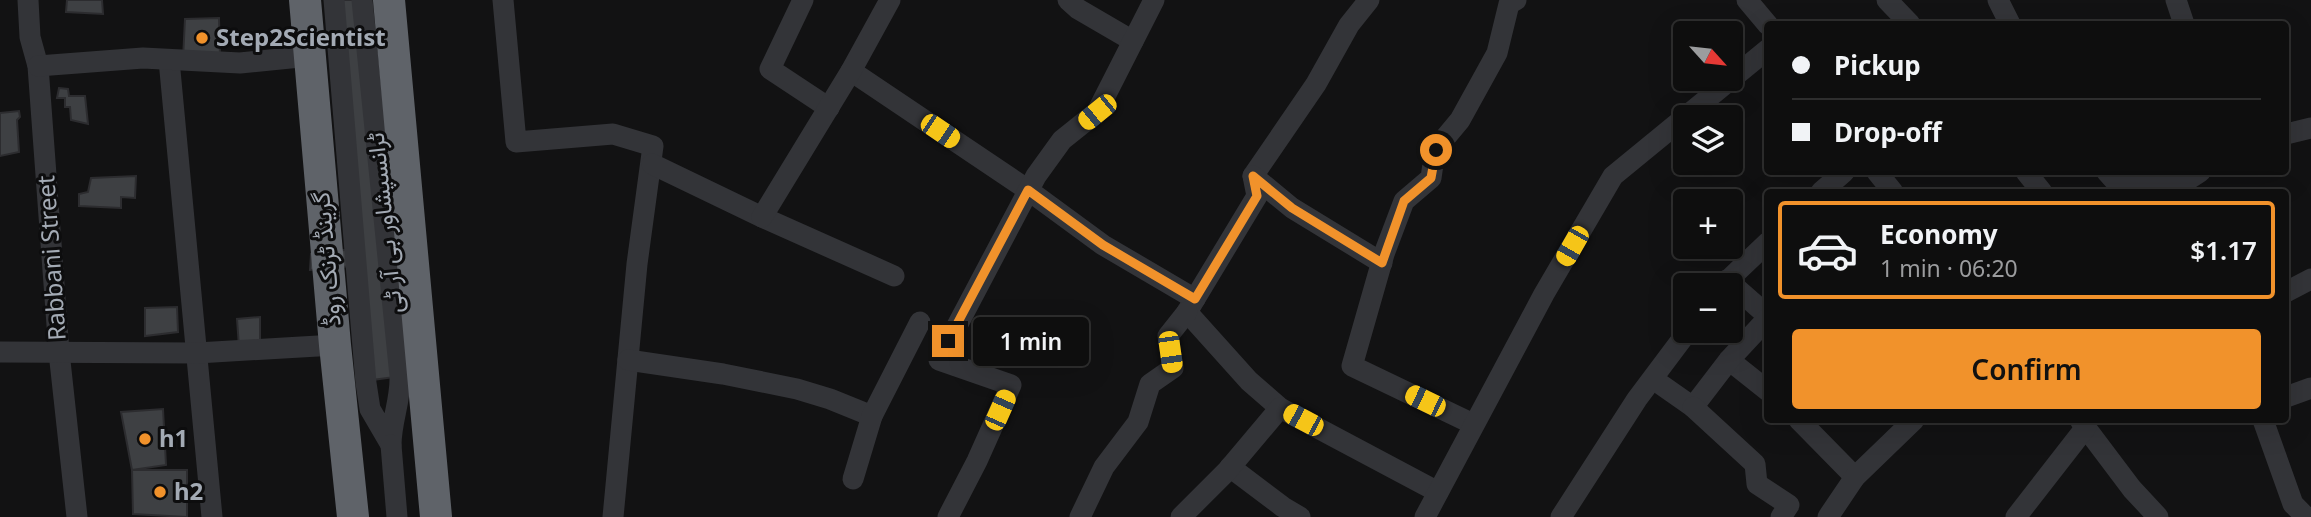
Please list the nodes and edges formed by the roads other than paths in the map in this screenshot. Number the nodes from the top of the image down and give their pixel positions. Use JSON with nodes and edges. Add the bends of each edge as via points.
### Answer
{"nodes":[{"id":1,"x":29,"y":0,"type":"edge"},
{"id":2,"x":304,"y":0,"type":"edge"},
{"id":3,"x":334,"y":0,"type":"edge"},
{"id":4,"x":362,"y":0,"type":"edge"},
{"id":5,"x":389,"y":0,"type":"edge"},
{"id":6,"x":503,"y":0,"type":"edge"},
{"id":7,"x":803,"y":0,"type":"edge"},
{"id":8,"x":890,"y":0,"type":"edge"},
{"id":9,"x":1068,"y":0,"type":"edge"},
{"id":10,"x":1154,"y":0,"type":"edge"},
{"id":11,"x":1369,"y":0,"type":"edge"},
{"id":12,"x":1516,"y":0,"type":"edge"},
{"id":13,"x":1747,"y":0,"type":"edge"},
{"id":14,"x":1887,"y":0,"type":"edge"},
{"id":15,"x":1998,"y":0,"type":"edge"},
{"id":16,"x":2176,"y":0,"type":"edge"},
{"id":17,"x":1765,"y":21,"type":"edge"},
{"id":18,"x":1907,"y":21,"type":"edge"},
{"id":19,"x":2008,"y":21,"type":"edge"},
{"id":20,"x":2183,"y":21,"type":"edge"},
{"id":21,"x":1133,"y":41,"type":"junction"},
{"id":22,"x":1764,"y":52,"type":"edge"},
{"id":23,"x":310,"y":56,"type":"junction"},
{"id":24,"x":169,"y":60,"type":"junction"},
{"id":25,"x":38,"y":66,"type":"junction"},
{"id":26,"x":851,"y":71,"type":"junction"},
{"id":27,"x":829,"y":108,"type":"junction"},
{"id":28,"x":2311,"y":128,"type":"edge"},
{"id":29,"x":2289,"y":133,"type":"edge"},
{"id":30,"x":652,"y":163,"type":"junction"},
{"id":31,"x":1841,"y":175,"type":"edge"},
{"id":32,"x":2028,"y":175,"type":"edge"},
{"id":33,"x":2110,"y":175,"type":"edge"},
{"id":34,"x":2195,"y":175,"type":"edge"},
{"id":35,"x":1253,"y":176,"type":"junction"},
{"id":36,"x":1824,"y":189,"type":"edge"},
{"id":37,"x":2040,"y":189,"type":"edge"},
{"id":38,"x":1028,"y":190,"type":"junction"},
{"id":39,"x":762,"y":217,"type":"junction"},
{"id":40,"x":1764,"y":246,"type":"edge"},
{"id":41,"x":1382,"y":263,"type":"junction"},
{"id":42,"x":1735,"y":273,"type":"edge"},
{"id":43,"x":894,"y":276,"type":"dead end"},
{"id":44,"x":2311,"y":279,"type":"edge"},
{"id":45,"x":2289,"y":290,"type":"edge"},
{"id":46,"x":1743,"y":297,"type":"edge"},
{"id":47,"x":1191,"y":305,"type":"junction"},
{"id":48,"x":1764,"y":314,"type":"edge"},
{"id":49,"x":1764,"y":321,"type":"edge"},
{"id":50,"x":920,"y":322,"type":"dead end"},
{"id":51,"x":1680,"y":343,"type":"edge"},
{"id":52,"x":335,"y":345,"type":"junction"},
{"id":53,"x":0,"y":352,"type":"edge"},
{"id":54,"x":59,"y":352,"type":"junction"},
{"id":55,"x":197,"y":353,"type":"junction"},
{"id":56,"x":628,"y":360,"type":"junction"},
{"id":57,"x":1729,"y":360,"type":"junction"},
{"id":58,"x":1653,"y":379,"type":"junction"},
{"id":59,"x":1764,"y":388,"type":"edge"},
{"id":60,"x":2311,"y":388,"type":"edge"},
{"id":61,"x":2289,"y":396,"type":"edge"},
{"id":62,"x":1693,"y":407,"type":"junction"},
{"id":63,"x":1280,"y":408,"type":"junction"},
{"id":64,"x":872,"y":416,"type":"junction"},
{"id":65,"x":1802,"y":423,"type":"edge"},
{"id":66,"x":1911,"y":423,"type":"edge"},
{"id":67,"x":2264,"y":423,"type":"edge"},
{"id":68,"x":1473,"y":424,"type":"junction"},
{"id":69,"x":2083,"y":424,"type":"edge"},
{"id":70,"x":391,"y":445,"type":"junction"},
{"id":71,"x":1230,"y":467,"type":"junction"},
{"id":72,"x":1855,"y":477,"type":"junction"},
{"id":73,"x":853,"y":479,"type":"dead end"},
{"id":74,"x":1438,"y":492,"type":"junction"},
{"id":75,"x":77,"y":517,"type":"edge"},
{"id":76,"x":212,"y":517,"type":"edge"},
{"id":77,"x":353,"y":517,"type":"edge"},
{"id":78,"x":397,"y":517,"type":"edge"},
{"id":79,"x":436,"y":517,"type":"edge"},
{"id":80,"x":613,"y":517,"type":"edge"},
{"id":81,"x":948,"y":517,"type":"edge"},
{"id":82,"x":1080,"y":517,"type":"edge"},
{"id":83,"x":1181,"y":517,"type":"edge"},
{"id":84,"x":1300,"y":517,"type":"edge"},
{"id":85,"x":1425,"y":517,"type":"edge"},
{"id":86,"x":1562,"y":517,"type":"edge"},
{"id":87,"x":1781,"y":517,"type":"edge"},
{"id":88,"x":1828,"y":517,"type":"edge"},
{"id":89,"x":2015,"y":517,"type":"edge"},
{"id":90,"x":2158,"y":517,"type":"edge"},
{"id":91,"x":2306,"y":517,"type":"edge"}],
"edges":[{"from":1,"to":25,"type":"street","name":"Rabbani Street","via":[[30,37]]},
{"from":2,"to":23,"type":"highway","name":"گرینڈ ٹرنک روڈ"},
{"from":3,"to":70,"type":"street","name":"ٹرانسپشاور بی آر ٹی","via":[[366,383],[370,408]]},
{"from":4,"to":70,"type":"street","name":"ٹرانسپشاور بی آر ٹی","via":[[400,376]]},
{"from":5,"to":79,"type":"highway"},
{"from":6,"to":30,"type":"street","via":[[516,142],[613,134],[653,146]]},
{"from":7,"to":27,"type":"street","via":[[770,69]]},
{"from":8,"to":26,"type":"street"},
{"from":9,"to":21,"type":"street"},
{"from":10,"to":21,"type":"street"},
{"from":11,"to":35,"type":"street"},
{"from":12,"to":41,"type":"street","via":[[1509,4],[1497,53],[1460,120],[1436,150],[1431,178],[1404,201]]},
{"from":13,"to":17,"type":"street"},
{"from":14,"to":18,"type":"street"},
{"from":15,"to":19,"type":"street"},
{"from":16,"to":20,"type":"street"},
{"from":21,"to":38,"type":"street","via":[[1097,112],[1062,140]]},
{"from":22,"to":68,"type":"street","via":[[1613,176]]},
{"from":23,"to":24,"type":"street","via":[[240,63]]},
{"from":23,"to":52,"type":"highway","name":"گرینڈ ٹرنک روڈ"},
{"from":24,"to":25,"type":"street"},
{"from":24,"to":55,"type":"street"},
{"from":25,"to":54,"type":"street","name":"Rabbani Street"},
{"from":26,"to":27,"type":"street"},
{"from":26,"to":38,"type":"street"},
{"from":27,"to":39,"type":"street"},
{"from":28,"to":29,"type":"street"},
{"from":30,"to":39,"type":"street"},
{"from":30,"to":56,"type":"street"},
{"from":31,"to":36,"type":"street"},
{"from":32,"to":37,"type":"street"},
{"from":33,"to":34,"type":"street","via":[[2115,181],[2183,183]]},
{"from":35,"to":41,"type":"street","via":[[1292,208]]},
{"from":35,"to":47,"type":"street","via":[[1257,196]]},
{"from":38,"to":47,"type":"street"},
{"from":38,"to":81,"type":"street","via":[[939,360],[1011,385]]},
{"from":39,"to":43,"type":"street"},
{"from":40,"to":42,"type":"street"},
{"from":41,"to":68,"type":"street","via":[[1352,366]]},
{"from":44,"to":45,"type":"street"},
{"from":46,"to":48,"type":"street"},
{"from":47,"to":63,"type":"street","via":[[1249,381]]},
{"from":47,"to":82,"type":"street","via":[[1168,335],[1173,368],[1150,384],[1138,422],[1104,467]]},
{"from":49,"to":57,"type":"street"},
{"from":50,"to":64,"type":"street"},
{"from":51,"to":58,"type":"street"},
{"from":52,"to":55,"type":"street"},
{"from":52,"to":77,"type":"highway","name":"گرینڈ ٹرنک روڈ"},
{"from":53,"to":54,"type":"street"},
{"from":54,"to":55,"type":"street"},
{"from":54,"to":75,"type":"street","name":"Rabbani Street"},
{"from":55,"to":76,"type":"street"},
{"from":56,"to":64,"type":"street","via":[[797,389]]},
{"from":56,"to":80,"type":"street"},
{"from":57,"to":59,"type":"street"},
{"from":57,"to":62,"type":"street"},
{"from":58,"to":62,"type":"street"},
{"from":58,"to":86,"type":"street"},
{"from":60,"to":61,"type":"street"},
{"from":62,"to":87,"type":"street","via":[[1755,464],[1757,484],[1789,505]]},
{"from":63,"to":71,"type":"street"},
{"from":63,"to":74,"type":"street"},
{"from":64,"to":73,"type":"street"},
{"from":65,"to":72,"type":"street"},
{"from":66,"to":72,"type":"street"},
{"from":67,"to":91,"type":"street","via":[[2293,504]]},
{"from":68,"to":74,"type":"street"},
{"from":69,"to":89,"type":"street"},
{"from":69,"to":90,"type":"street"},
{"from":70,"to":78,"type":"street","name":"ٹرانسپشاور بی آر ٹی"},
{"from":71,"to":83,"type":"street"},
{"from":71,"to":84,"type":"street"},
{"from":72,"to":88,"type":"street"},
{"from":74,"to":85,"type":"street"}]}
